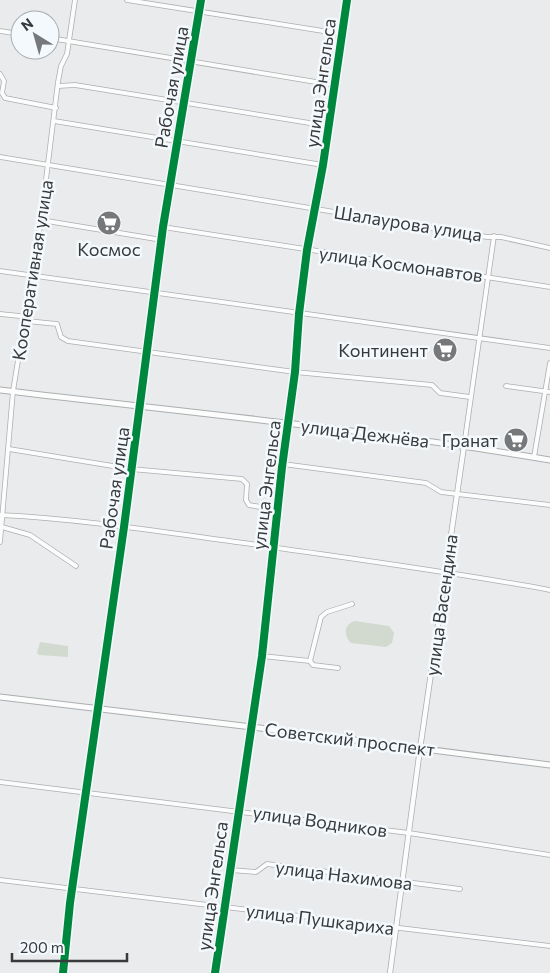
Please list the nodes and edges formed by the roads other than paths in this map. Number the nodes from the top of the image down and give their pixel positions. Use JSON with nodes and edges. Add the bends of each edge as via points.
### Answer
{"nodes":[{"id":1,"x":75,"y":0,"type":"edge"},
{"id":2,"x":127,"y":0,"type":"edge"},
{"id":3,"x":200,"y":0,"type":"edge"},
{"id":4,"x":347,"y":0,"type":"edge"},
{"id":5,"x":199,"y":12,"type":"junction"},
{"id":6,"x":342,"y":34,"type":"junction"},
{"id":7,"x":60,"y":40,"type":"edge"},
{"id":8,"x":68,"y":41,"type":"junction"},
{"id":9,"x":189,"y":63,"type":"junction"},
{"id":10,"x":0,"y":74,"type":"edge"},
{"id":11,"x":334,"y":85,"type":"junction"},
{"id":12,"x":58,"y":86,"type":"junction"},
{"id":13,"x":183,"y":104,"type":"junction"},
{"id":14,"x":56,"y":108,"type":"junction"},
{"id":15,"x":54,"y":121,"type":"junction"},
{"id":16,"x":328,"y":126,"type":"junction"},
{"id":17,"x":177,"y":142,"type":"junction"},
{"id":18,"x":0,"y":157,"type":"edge"},
{"id":19,"x":48,"y":164,"type":"junction"},
{"id":20,"x":323,"y":165,"type":"junction"},
{"id":21,"x":169,"y":184,"type":"junction"},
{"id":22,"x":314,"y":206,"type":"junction"},
{"id":23,"x":41,"y":220,"type":"junction"},
{"id":24,"x":163,"y":227,"type":"junction"},
{"id":25,"x":494,"y":236,"type":"junction"},
{"id":26,"x":162,"y":240,"type":"junction"},
{"id":27,"x":550,"y":248,"type":"edge"},
{"id":28,"x":307,"y":250,"type":"junction"},
{"id":29,"x":0,"y":271,"type":"edge"},
{"id":30,"x":32,"y":275,"type":"junction"},
{"id":31,"x":487,"y":276,"type":"junction"},
{"id":32,"x":550,"y":287,"type":"edge"},
{"id":33,"x":155,"y":293,"type":"junction"},
{"id":34,"x":0,"y":314,"type":"edge"},
{"id":35,"x":299,"y":314,"type":"junction"},
{"id":36,"x":24,"y":318,"type":"junction"},
{"id":37,"x":479,"y":338,"type":"junction"},
{"id":38,"x":550,"y":348,"type":"edge"},
{"id":39,"x":148,"y":351,"type":"junction"},
{"id":40,"x":550,"y":363,"type":"edge"},
{"id":41,"x":295,"y":372,"type":"junction"},
{"id":42,"x":506,"y":386,"type":"dead end"},
{"id":43,"x":0,"y":390,"type":"edge"},
{"id":44,"x":13,"y":391,"type":"junction"},
{"id":45,"x":548,"y":392,"type":"edge"},
{"id":46,"x":470,"y":397,"type":"junction"},
{"id":47,"x":140,"y":407,"type":"junction"},
{"id":48,"x":288,"y":423,"type":"junction"},
{"id":49,"x":464,"y":446,"type":"junction"},
{"id":50,"x":9,"y":449,"type":"junction"},
{"id":51,"x":534,"y":458,"type":"junction"},
{"id":52,"x":550,"y":460,"type":"edge"},
{"id":53,"x":283,"y":464,"type":"junction"},
{"id":54,"x":132,"y":469,"type":"junction"},
{"id":55,"x":457,"y":494,"type":"junction"},
{"id":56,"x":550,"y":504,"type":"edge"},
{"id":57,"x":278,"y":510,"type":"junction"},
{"id":58,"x":1,"y":515,"type":"edge"},
{"id":59,"x":124,"y":527,"type":"junction"},
{"id":60,"x":2,"y":528,"type":"junction"},
{"id":61,"x":0,"y":542,"type":"edge"},
{"id":62,"x":273,"y":548,"type":"junction"},
{"id":63,"x":76,"y":566,"type":"dead end"},
{"id":64,"x":446,"y":572,"type":"junction"},
{"id":65,"x":550,"y":590,"type":"edge"},
{"id":66,"x":352,"y":604,"type":"dead end"},
{"id":67,"x":262,"y":656,"type":"junction"},
{"id":68,"x":310,"y":660,"type":"junction"},
{"id":69,"x":338,"y":668,"type":"dead end"},
{"id":70,"x":0,"y":697,"type":"edge"},
{"id":71,"x":97,"y":708,"type":"junction"},
{"id":72,"x":252,"y":727,"type":"junction"},
{"id":73,"x":420,"y":749,"type":"junction"},
{"id":74,"x":550,"y":765,"type":"edge"},
{"id":75,"x":0,"y":782,"type":"edge"},
{"id":76,"x":85,"y":794,"type":"junction"},
{"id":77,"x":238,"y":810,"type":"junction"},
{"id":78,"x":409,"y":833,"type":"junction"},
{"id":79,"x":550,"y":855,"type":"edge"},
{"id":80,"x":230,"y":870,"type":"junction"},
{"id":81,"x":0,"y":880,"type":"edge"},
{"id":82,"x":402,"y":882,"type":"junction"},
{"id":83,"x":72,"y":888,"type":"junction"},
{"id":84,"x":460,"y":889,"type":"dead end"},
{"id":85,"x":225,"y":907,"type":"junction"},
{"id":86,"x":396,"y":928,"type":"junction"},
{"id":87,"x":550,"y":946,"type":"edge"},
{"id":88,"x":64,"y":971,"type":"edge"},
{"id":89,"x":68,"y":973,"type":"edge"},
{"id":90,"x":215,"y":973,"type":"edge"},
{"id":91,"x":390,"y":973,"type":"edge"}],
"edges":[{"from":1,"to":8,"type":"street","name":"Кооперативная улица"},
{"from":2,"to":5,"type":"street"},
{"from":3,"to":5,"type":"street","name":"Рабочая улица"},
{"from":4,"to":6,"type":"street","name":"улица Энгельса"},
{"from":5,"to":6,"type":"street"},
{"from":5,"to":9,"type":"street","name":"Рабочая улица"},
{"from":6,"to":11,"type":"street","name":"улица Энгельса"},
{"from":7,"to":8,"type":"street"},
{"from":8,"to":9,"type":"street"},
{"from":8,"to":12,"type":"street","name":"Кооперативная улица"},
{"from":9,"to":11,"type":"street"},
{"from":9,"to":13,"type":"street","name":"Рабочая улица"},
{"from":10,"to":14,"type":"street","via":[[4,81],[4,98]]},
{"from":11,"to":16,"type":"street","name":"улица Энгельса"},
{"from":12,"to":13,"type":"street","via":[[75,85]]},
{"from":12,"to":14,"type":"street","name":"Кооперативная улица"},
{"from":13,"to":16,"type":"street"},
{"from":13,"to":17,"type":"street","name":"Рабочая улица"},
{"from":14,"to":15,"type":"street","name":"Кооперативная улица"},
{"from":15,"to":17,"type":"street"},
{"from":15,"to":19,"type":"street","name":"Кооперативная улица"},
{"from":16,"to":20,"type":"street","name":"улица Энгельса"},
{"from":17,"to":20,"type":"street"},
{"from":17,"to":21,"type":"street","name":"Рабочая улица"},
{"from":18,"to":19,"type":"street","name":"Шалаурова улица"},
{"from":19,"to":21,"type":"street","name":"Шалаурова улица"},
{"from":19,"to":23,"type":"street","name":"Кооперативная улица"},
{"from":20,"to":22,"type":"street","name":"улица Энгельса"},
{"from":21,"to":22,"type":"street","name":"Шалаурова улица"},
{"from":21,"to":24,"type":"street","name":"Рабочая улица"},
{"from":22,"to":25,"type":"street","name":"Шалаурова улица"},
{"from":22,"to":28,"type":"street","name":"улица Энгельса"},
{"from":23,"to":26,"type":"street"},
{"from":23,"to":30,"type":"street","name":"Кооперативная улица"},
{"from":24,"to":26,"type":"street","name":"Рабочая улица"},
{"from":24,"to":28,"type":"street","name":"улица Космонавтов"},
{"from":25,"to":27,"type":"street","name":"Шалаурова улица"},
{"from":25,"to":31,"type":"street","name":"улица Васендина"},
{"from":26,"to":33,"type":"street","name":"Рабочая улица"},
{"from":28,"to":31,"type":"street","name":"улица Космонавтов"},
{"from":28,"to":35,"type":"street","name":"улица Энгельса"},
{"from":29,"to":30,"type":"street"},
{"from":30,"to":33,"type":"street"},
{"from":30,"to":36,"type":"street","name":"Кооперативная улица"},
{"from":31,"to":32,"type":"street","name":"улица Космонавтов"},
{"from":31,"to":37,"type":"street","name":"улица Васендина"},
{"from":33,"to":35,"type":"street"},
{"from":33,"to":39,"type":"street","name":"Рабочая улица"},
{"from":34,"to":36,"type":"street"},
{"from":35,"to":37,"type":"street"},
{"from":35,"to":41,"type":"street","name":"улица Энгельса"},
{"from":36,"to":39,"type":"street","via":[[57,324],[61,337],[68,341]]},
{"from":36,"to":44,"type":"street","name":"Кооперативная улица"},
{"from":37,"to":38,"type":"street"},
{"from":37,"to":46,"type":"street","name":"улица Васендина"},
{"from":39,"to":41,"type":"street"},
{"from":39,"to":47,"type":"street","name":"Рабочая улица"},
{"from":40,"to":45,"type":"street"},
{"from":41,"to":46,"type":"street","via":[[432,385],[440,393]]},
{"from":41,"to":48,"type":"street","name":"улица Энгельса"},
{"from":42,"to":45,"type":"street"},
{"from":43,"to":44,"type":"main road","name":"улица Дежнёва"},
{"from":44,"to":47,"type":"main road","name":"улица Дежнёва"},
{"from":44,"to":50,"type":"street","name":"Кооперативная улица"},
{"from":45,"to":51,"type":"street"},
{"from":46,"to":49,"type":"street","name":"улица Васендина"},
{"from":47,"to":48,"type":"main road","name":"улица Дежнёва"},
{"from":47,"to":54,"type":"street","name":"Рабочая улица"},
{"from":48,"to":49,"type":"main road","name":"улица Дежнёва"},
{"from":48,"to":53,"type":"street","name":"улица Энгельса"},
{"from":49,"to":51,"type":"main road","name":"улица Дежнёва"},
{"from":49,"to":55,"type":"street","name":"улица Васендина"},
{"from":50,"to":54,"type":"street"},
{"from":50,"to":58,"type":"street","name":"Кооперативная улица"},
{"from":51,"to":52,"type":"main road","name":"улица Дежнёва"},
{"from":53,"to":55,"type":"street","via":[[426,483],[441,492]]},
{"from":53,"to":57,"type":"street","name":"улица Энгельса"},
{"from":54,"to":57,"type":"street","via":[[242,479],[247,484],[246,500],[249,505]]},
{"from":54,"to":59,"type":"street","name":"Рабочая улица"},
{"from":55,"to":56,"type":"street"},
{"from":55,"to":64,"type":"street","name":"улица Васендина"},
{"from":57,"to":62,"type":"street","name":"улица Энгельса"},
{"from":58,"to":59,"type":"street","via":[[38,516]]},
{"from":58,"to":60,"type":"street","name":"Кооперативная улица"},
{"from":59,"to":62,"type":"street"},
{"from":59,"to":71,"type":"street","name":"Рабочая улица"},
{"from":60,"to":61,"type":"street","name":"Кооперативная улица"},
{"from":60,"to":63,"type":"street","via":[[30,535]]},
{"from":62,"to":64,"type":"street"},
{"from":62,"to":67,"type":"street","name":"улица Энгельса"},
{"from":64,"to":65,"type":"street"},
{"from":64,"to":73,"type":"street","name":"улица Васендина"},
{"from":66,"to":68,"type":"street","via":[[321,616]]},
{"from":67,"to":68,"type":"street"},
{"from":67,"to":72,"type":"street","name":"улица Энгельса"},
{"from":68,"to":69,"type":"street","via":[[313,664]]},
{"from":70,"to":71,"type":"main road","name":"Советский проспект"},
{"from":71,"to":72,"type":"main road","name":"Советский проспект"},
{"from":71,"to":76,"type":"street","name":"Рабочая улица"},
{"from":72,"to":73,"type":"main road","name":"Советский проспект"},
{"from":72,"to":77,"type":"street","name":"улица Энгельса"},
{"from":73,"to":74,"type":"main road","name":"Советский проспект"},
{"from":73,"to":78,"type":"street","name":"улица Васендина"},
{"from":75,"to":76,"type":"street","name":"улица Водников"},
{"from":76,"to":77,"type":"street","name":"улица Водников"},
{"from":76,"to":83,"type":"street","name":"Рабочая улица"},
{"from":77,"to":78,"type":"street","name":"улица Водников"},
{"from":77,"to":80,"type":"street","name":"улица Энгельса"},
{"from":78,"to":79,"type":"street","name":"улица Водников"},
{"from":78,"to":82,"type":"street","name":"улица Васендина"},
{"from":80,"to":82,"type":"street","name":"улица Нахимова","via":[[256,872],[268,864]]},
{"from":80,"to":85,"type":"street","name":"улица Энгельса"},
{"from":81,"to":83,"type":"street","name":"улица Пушкариха"},
{"from":82,"to":84,"type":"street","name":"улица Нахимова"},
{"from":82,"to":86,"type":"street","name":"улица Васендина"},
{"from":83,"to":85,"type":"street","name":"улица Пушкариха"},
{"from":83,"to":88,"type":"street","name":"Рабочая улица"},
{"from":85,"to":86,"type":"street","name":"улица Пушкариха"},
{"from":85,"to":90,"type":"street","name":"улица Энгельса"},
{"from":86,"to":87,"type":"street","name":"улица Пушкариха"},
{"from":86,"to":91,"type":"street","name":"улица Васендина"},
{"from":88,"to":89,"type":"street"}]}
